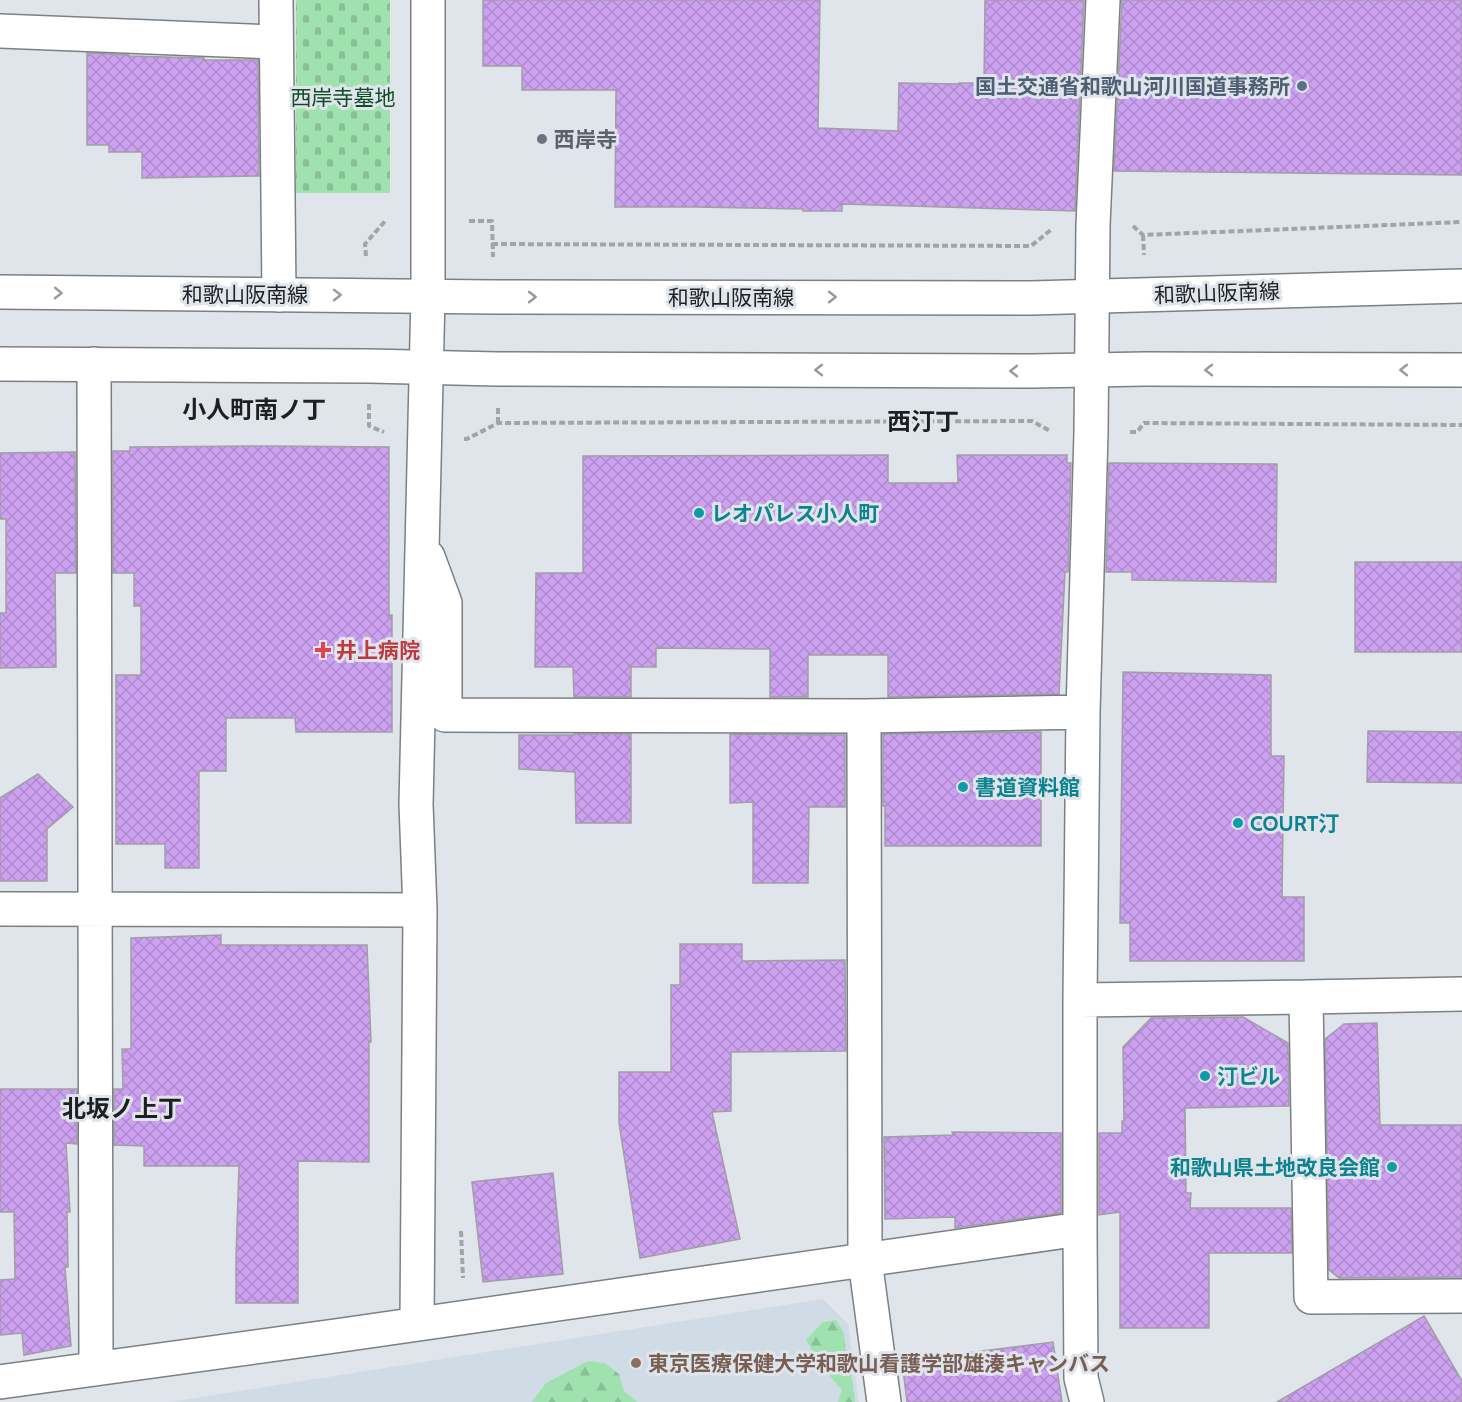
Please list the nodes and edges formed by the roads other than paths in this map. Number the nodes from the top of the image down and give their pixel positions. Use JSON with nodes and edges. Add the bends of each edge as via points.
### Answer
{"nodes":[{"id":1,"x":276,"y":0,"type":"edge"},
{"id":2,"x":428,"y":0,"type":"edge"},
{"id":3,"x":1103,"y":0,"type":"edge"},
{"id":4,"x":0,"y":31,"type":"edge"},
{"id":5,"x":275,"y":42,"type":"junction"},
{"id":6,"x":1462,"y":286,"type":"edge"},
{"id":7,"x":0,"y":292,"type":"edge"},
{"id":8,"x":279,"y":295,"type":"junction"},
{"id":9,"x":428,"y":295,"type":"junction"},
{"id":10,"x":1092,"y":297,"type":"junction"},
{"id":11,"x":0,"y":364,"type":"edge"},
{"id":12,"x":94,"y":364,"type":"junction"},
{"id":13,"x":427,"y":368,"type":"junction"},
{"id":14,"x":1092,"y":370,"type":"junction"},
{"id":15,"x":1462,"y":370,"type":"edge"},
{"id":16,"x":422,"y":538,"type":"junction"},
{"id":17,"x":1083,"y":711,"type":"junction"},
{"id":18,"x":864,"y":716,"type":"junction"},
{"id":19,"x":0,"y":909,"type":"edge"},
{"id":20,"x":94,"y":909,"type":"junction"},
{"id":21,"x":420,"y":910,"type":"junction"},
{"id":22,"x":1462,"y":994,"type":"edge"},
{"id":23,"x":1306,"y":998,"type":"junction"},
{"id":24,"x":1080,"y":1000,"type":"junction"},
{"id":25,"x":1080,"y":1229,"type":"junction"},
{"id":26,"x":865,"y":1260,"type":"junction"},
{"id":27,"x":1462,"y":1296,"type":"edge"},
{"id":28,"x":417,"y":1323,"type":"junction"},
{"id":29,"x":96,"y":1368,"type":"junction"},
{"id":30,"x":0,"y":1382,"type":"edge"},
{"id":31,"x":884,"y":1402,"type":"edge"},
{"id":32,"x":1087,"y":1402,"type":"edge"}],
"edges":[{"from":1,"to":5,"type":"street"},
{"from":2,"to":9,"type":"street"},
{"from":3,"to":10,"type":"street"},
{"from":4,"to":5,"type":"street"},
{"from":5,"to":8,"type":"street"},
{"from":6,"to":10,"type":"street","name":"和歌山阪南線"},
{"from":7,"to":8,"type":"street","name":"和歌山阪南線","one_way":true},
{"from":8,"to":9,"type":"street","name":"和歌山阪南線","one_way":true},
{"from":9,"to":10,"type":"street","name":"和歌山阪南線","one_way":true},
{"from":9,"to":13,"type":"street"},
{"from":10,"to":14,"type":"street"},
{"from":11,"to":12,"type":"street"},
{"from":12,"to":13,"type":"street"},
{"from":12,"to":20,"type":"street"},
{"from":14,"to":13,"type":"street","one_way":true},
{"from":13,"to":16,"type":"street"},
{"from":15,"to":14,"type":"street","one_way":true},
{"from":14,"to":17,"type":"street"},
{"from":16,"to":18,"type":"street","via":[[445,603],[445,715]]},
{"from":16,"to":21,"type":"street","via":[[416,804]]},
{"from":17,"to":18,"type":"street"},
{"from":17,"to":24,"type":"street"},
{"from":18,"to":26,"type":"street"},
{"from":19,"to":20,"type":"street"},
{"from":20,"to":21,"type":"street"},
{"from":20,"to":29,"type":"street"},
{"from":21,"to":28,"type":"street"},
{"from":22,"to":23,"type":"street"},
{"from":23,"to":24,"type":"street"},
{"from":23,"to":27,"type":"street","via":[[1311,1297]]},
{"from":24,"to":25,"type":"street"},
{"from":25,"to":26,"type":"street"},
{"from":25,"to":32,"type":"street","via":[[1081,1378]]},
{"from":26,"to":28,"type":"street"},
{"from":26,"to":31,"type":"street"},
{"from":28,"to":29,"type":"street"},
{"from":29,"to":30,"type":"street"}]}
